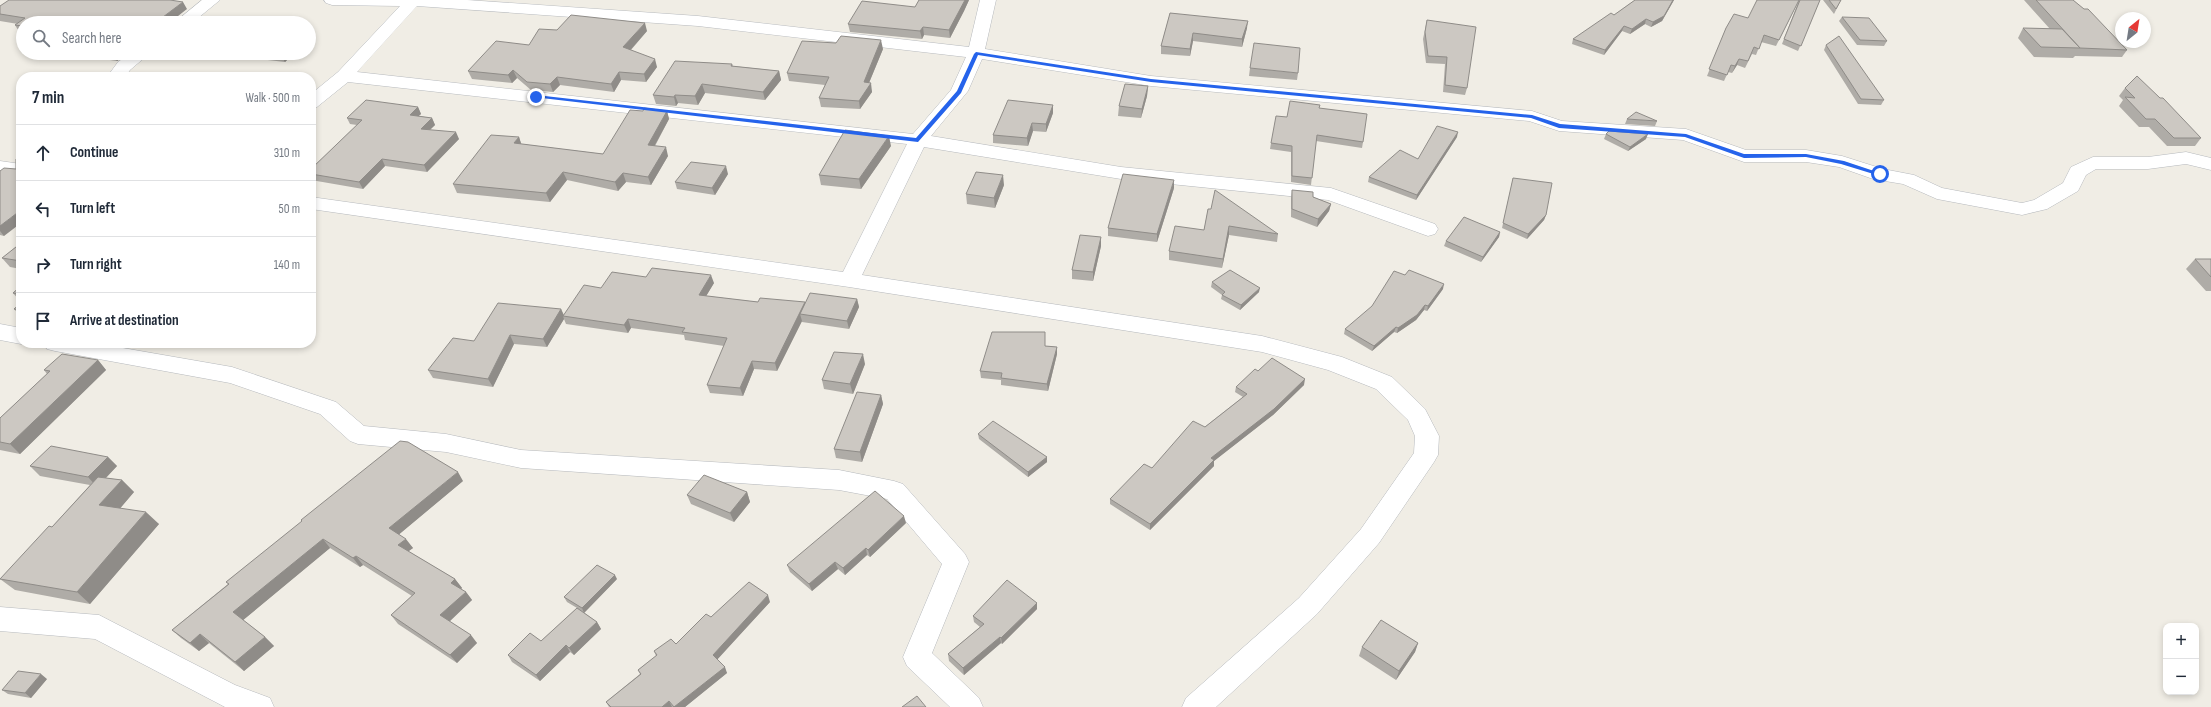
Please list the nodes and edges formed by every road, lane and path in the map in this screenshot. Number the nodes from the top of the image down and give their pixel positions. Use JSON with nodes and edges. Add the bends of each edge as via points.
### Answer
{"nodes":[{"id":1,"x":212,"y":0,"type":"edge"},
{"id":2,"x":332,"y":0,"type":"edge"},
{"id":3,"x":988,"y":0,"type":"edge"},
{"id":4,"x":414,"y":1,"type":"edge"},
{"id":5,"x":191,"y":16,"type":"edge"},
{"id":6,"x":976,"y":54,"type":"junction"},
{"id":7,"x":132,"y":60,"type":"edge"},
{"id":8,"x":120,"y":72,"type":"edge"},
{"id":9,"x":344,"y":76,"type":"junction"},
{"id":10,"x":316,"y":98,"type":"edge"},
{"id":11,"x":918,"y":140,"type":"junction"},
{"id":12,"x":2211,"y":164,"type":"edge"},
{"id":13,"x":0,"y":167,"type":"edge"},
{"id":14,"x":16,"y":169,"type":"edge"},
{"id":15,"x":316,"y":204,"type":"edge"},
{"id":16,"x":1428,"y":229,"type":"dead end"},
{"id":17,"x":849,"y":280,"type":"junction"},
{"id":18,"x":0,"y":332,"type":"edge"},
{"id":19,"x":16,"y":335,"type":"edge"},
{"id":20,"x":80,"y":348,"type":"edge"},
{"id":21,"x":0,"y":619,"type":"edge"},
{"id":22,"x":260,"y":707,"type":"edge"},
{"id":23,"x":969,"y":707,"type":"edge"},
{"id":24,"x":1196,"y":707,"type":"edge"}],
"edges":[{"from":1,"to":5,"type":"street"},
{"from":2,"to":4,"type":"street"},
{"from":3,"to":6,"type":"street"},
{"from":4,"to":6,"type":"street","via":[[698,21]]},
{"from":4,"to":9,"type":"street"},
{"from":6,"to":11,"type":"street","via":[[959,92]]},
{"from":6,"to":12,"type":"street","via":[[1151,81],[1532,116],[1559,126],[1686,135],[1744,156],[1806,156],[1842,162],[1907,179],[1937,193],[2022,209],[2040,205],[2071,187],[2078,171],[2093,162],[2148,163],[2186,158]]},
{"from":7,"to":8,"type":"street"},
{"from":9,"to":10,"type":"street"},
{"from":9,"to":11,"type":"street"},
{"from":11,"to":16,"type":"street","via":[[1121,173],[1331,194]]},
{"from":11,"to":17,"type":"street"},
{"from":13,"to":14,"type":"street"},
{"from":15,"to":17,"type":"street"},
{"from":17,"to":24,"type":"street","via":[[1262,344],[1334,363],[1384,383],[1417,415],[1427,436],[1426,455],[1370,536],[1308,606]]},
{"from":18,"to":19,"type":"street"},
{"from":20,"to":23,"type":"street","via":[[232,375],[328,408],[358,434],[446,442],[521,459],[839,480],[894,491],[956,562],[917,657]]},
{"from":21,"to":22,"type":"street","via":[[99,627],[227,695]]}]}
